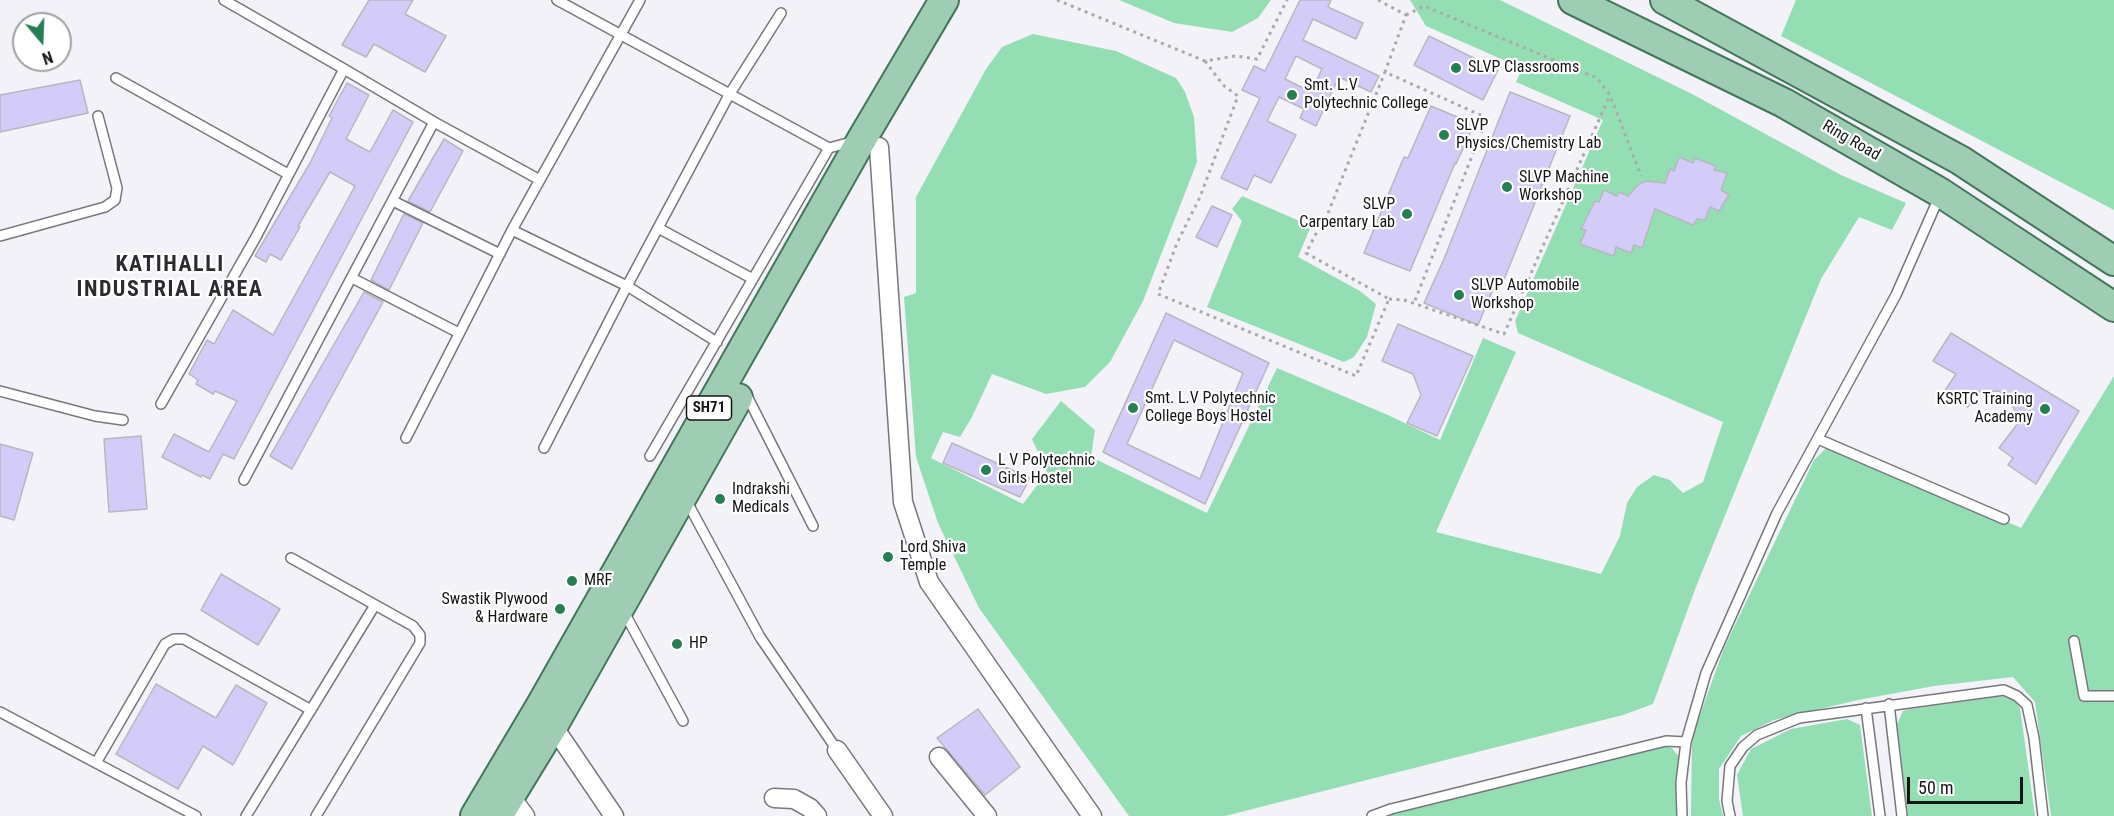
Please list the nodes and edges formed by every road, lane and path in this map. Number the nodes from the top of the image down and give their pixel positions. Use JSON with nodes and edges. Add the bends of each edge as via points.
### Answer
{"nodes":[{"id":1,"x":224,"y":0,"type":"edge"},
{"id":2,"x":557,"y":0,"type":"edge"},
{"id":3,"x":640,"y":0,"type":"edge"},
{"id":4,"x":944,"y":0,"type":"edge"},
{"id":5,"x":964,"y":0,"type":"edge"},
{"id":6,"x":1057,"y":0,"type":"edge"},
{"id":7,"x":1287,"y":0,"type":"edge"},
{"id":8,"x":1378,"y":0,"type":"edge"},
{"id":9,"x":1573,"y":0,"type":"edge"},
{"id":10,"x":1665,"y":0,"type":"edge"},
{"id":11,"x":781,"y":13,"type":"dead end"},
{"id":12,"x":1406,"y":15,"type":"junction"},
{"id":13,"x":620,"y":35,"type":"junction"},
{"id":14,"x":1205,"y":62,"type":"junction"},
{"id":15,"x":344,"y":69,"type":"junction"},
{"id":16,"x":1385,"y":72,"type":"junction"},
{"id":17,"x":116,"y":78,"type":"dead end"},
{"id":18,"x":729,"y":95,"type":"junction"},
{"id":19,"x":1610,"y":95,"type":"junction"},
{"id":20,"x":98,"y":116,"type":"dead end"},
{"id":21,"x":434,"y":122,"type":"junction"},
{"id":22,"x":870,"y":143,"type":"junction"},
{"id":23,"x":829,"y":148,"type":"junction"},
{"id":24,"x":1962,"y":161,"type":"junction"},
{"id":25,"x":288,"y":174,"type":"junction"},
{"id":26,"x":1641,"y":176,"type":"dead end"},
{"id":27,"x":540,"y":180,"type":"junction"},
{"id":28,"x":1941,"y":192,"type":"junction"},
{"id":29,"x":393,"y":201,"type":"junction"},
{"id":30,"x":1328,"y":213,"type":"dead end"},
{"id":31,"x":1322,"y":222,"type":"dead end"},
{"id":32,"x":658,"y":228,"type":"junction"},
{"id":33,"x":512,"y":231,"type":"junction"},
{"id":34,"x":0,"y":236,"type":"edge"},
{"id":35,"x":500,"y":254,"type":"junction"},
{"id":36,"x":2114,"y":261,"type":"edge"},
{"id":37,"x":352,"y":278,"type":"junction"},
{"id":38,"x":753,"y":279,"type":"junction"},
{"id":39,"x":627,"y":286,"type":"junction"},
{"id":40,"x":1389,"y":299,"type":"junction"},
{"id":41,"x":1414,"y":303,"type":"junction"},
{"id":42,"x":2114,"y":307,"type":"edge"},
{"id":43,"x":459,"y":333,"type":"junction"},
{"id":44,"x":717,"y":342,"type":"junction"},
{"id":45,"x":743,"y":388,"type":"junction"},
{"id":46,"x":0,"y":391,"type":"edge"},
{"id":47,"x":161,"y":404,"type":"dead end"},
{"id":48,"x":123,"y":420,"type":"dead end"},
{"id":49,"x":406,"y":438,"type":"dead end"},
{"id":50,"x":1818,"y":439,"type":"junction"},
{"id":51,"x":544,"y":448,"type":"dead end"},
{"id":52,"x":650,"y":456,"type":"dead end"},
{"id":53,"x":244,"y":480,"type":"dead end"},
{"id":54,"x":683,"y":495,"type":"junction"},
{"id":55,"x":2004,"y":519,"type":"dead end"},
{"id":56,"x":813,"y":526,"type":"dead end"},
{"id":57,"x":291,"y":558,"type":"dead end"},
{"id":58,"x":621,"y":592,"type":"junction"},
{"id":59,"x":375,"y":605,"type":"junction"},
{"id":60,"x":2074,"y":640,"type":"dead end"},
{"id":61,"x":2114,"y":696,"type":"edge"},
{"id":62,"x":1889,"y":704,"type":"junction"},
{"id":63,"x":1866,"y":708,"type":"junction"},
{"id":64,"x":311,"y":710,"type":"junction"},
{"id":65,"x":0,"y":712,"type":"edge"},
{"id":66,"x":683,"y":721,"type":"dead end"},
{"id":67,"x":553,"y":726,"type":"junction"},
{"id":68,"x":1686,"y":742,"type":"junction"},
{"id":69,"x":837,"y":750,"type":"joint"},
{"id":70,"x":939,"y":757,"type":"dead end"},
{"id":71,"x":96,"y":763,"type":"junction"},
{"id":72,"x":774,"y":798,"type":"dead end"},
{"id":73,"x":511,"y":809,"type":"edge"},
{"id":74,"x":196,"y":816,"type":"edge"},
{"id":75,"x":246,"y":816,"type":"edge"},
{"id":76,"x":316,"y":816,"type":"edge"},
{"id":77,"x":475,"y":816,"type":"edge"},
{"id":78,"x":614,"y":816,"type":"edge"},
{"id":79,"x":816,"y":816,"type":"edge"},
{"id":80,"x":884,"y":816,"type":"edge"},
{"id":81,"x":987,"y":816,"type":"edge"},
{"id":82,"x":1092,"y":816,"type":"edge"},
{"id":83,"x":1372,"y":816,"type":"edge"},
{"id":84,"x":1682,"y":816,"type":"edge"},
{"id":85,"x":1730,"y":816,"type":"edge"},
{"id":86,"x":1880,"y":816,"type":"edge"},
{"id":87,"x":1902,"y":816,"type":"edge"},
{"id":88,"x":2043,"y":816,"type":"edge"}],
"edges":[{"from":1,"to":15,"type":"lane"},
{"from":2,"to":13,"type":"lane"},
{"from":3,"to":13,"type":"lane"},
{"from":4,"to":22,"type":"main road","number":"SH71"},
{"from":5,"to":22,"type":"main road","number":"SH71"},
{"from":6,"to":14,"type":"path"},
{"from":7,"to":14,"type":"path","via":[[1257,59],[1235,56]]},
{"from":8,"to":12,"type":"path"},
{"from":9,"to":28,"type":"main road","name":"Ring Road","via":[[1784,103]]},
{"from":10,"to":24,"type":"main road"},
{"from":11,"to":18,"type":"lane"},
{"from":12,"to":16,"type":"path"},
{"from":12,"to":19,"type":"path","via":[[1424,6],[1598,78]]},
{"from":13,"to":18,"type":"lane"},
{"from":13,"to":27,"type":"lane"},
{"from":14,"to":40,"type":"path","via":[[1223,86],[1238,96],[1158,294],[1356,376]]},
{"from":15,"to":21,"type":"lane"},
{"from":15,"to":25,"type":"lane"},
{"from":16,"to":30,"type":"path"},
{"from":16,"to":41,"type":"path","via":[[1486,118]]},
{"from":17,"to":25,"type":"lane"},
{"from":18,"to":23,"type":"lane"},
{"from":18,"to":32,"type":"lane"},
{"from":19,"to":26,"type":"path"},
{"from":19,"to":41,"type":"path","via":[[1504,334]]},
{"from":20,"to":34,"type":"lane","via":[[117,188],[115,200],[105,207]]},
{"from":21,"to":27,"type":"lane"},
{"from":21,"to":29,"type":"lane"},
{"from":22,"to":23,"type":"lane"},
{"from":22,"to":45,"type":"main road","number":"SH71"},
{"from":22,"to":58,"type":"main road","number":"SH71"},
{"from":22,"to":82,"type":"street","via":[[903,502],[929,582]]},
{"from":23,"to":38,"type":"lane"},
{"from":24,"to":28,"type":"main road"},
{"from":24,"to":36,"type":"main road"},
{"from":25,"to":47,"type":"lane"},
{"from":27,"to":33,"type":"lane"},
{"from":28,"to":42,"type":"main road","name":"Ring Road"},
{"from":28,"to":50,"type":"lane","via":[[1896,295]]},
{"from":29,"to":35,"type":"lane"},
{"from":29,"to":37,"type":"lane"},
{"from":31,"to":40,"type":"path","via":[[1306,253]]},
{"from":32,"to":38,"type":"lane"},
{"from":32,"to":39,"type":"lane"},
{"from":33,"to":35,"type":"lane"},
{"from":33,"to":39,"type":"lane"},
{"from":35,"to":43,"type":"lane"},
{"from":37,"to":43,"type":"lane"},
{"from":37,"to":53,"type":"lane"},
{"from":38,"to":44,"type":"lane"},
{"from":39,"to":44,"type":"lane"},
{"from":39,"to":51,"type":"lane"},
{"from":40,"to":41,"type":"path"},
{"from":43,"to":49,"type":"lane"},
{"from":44,"to":52,"type":"lane"},
{"from":45,"to":54,"type":"main road","number":"SH71"},
{"from":45,"to":56,"type":"lane"},
{"from":46,"to":48,"type":"lane"},
{"from":50,"to":55,"type":"lane"},
{"from":50,"to":68,"type":"lane","via":[[1777,513],[1706,673]]},
{"from":54,"to":58,"type":"main road","number":"SH71"},
{"from":54,"to":69,"type":"lane","via":[[760,637]]},
{"from":57,"to":59,"type":"lane"},
{"from":58,"to":66,"type":"lane"},
{"from":58,"to":67,"type":"main road","number":"SH71"},
{"from":58,"to":77,"type":"main road","number":"SH71"},
{"from":59,"to":64,"type":"lane"},
{"from":59,"to":76,"type":"lane","via":[[414,626],[420,643]]},
{"from":60,"to":61,"type":"lane","via":[[2084,696]]},
{"from":62,"to":63,"type":"lane"},
{"from":62,"to":87,"type":"lane"},
{"from":62,"to":88,"type":"lane","via":[[2004,690],[2017,696],[2027,705]]},
{"from":63,"to":85,"type":"lane","via":[[1798,718],[1756,735],[1730,766]]},
{"from":63,"to":86,"type":"lane"},
{"from":64,"to":71,"type":"lane","via":[[184,639],[174,639],[165,644]]},
{"from":64,"to":75,"type":"lane"},
{"from":65,"to":71,"type":"lane"},
{"from":67,"to":73,"type":"main road","number":"SH71"},
{"from":67,"to":78,"type":"street"},
{"from":68,"to":83,"type":"lane","via":[[1666,741]]},
{"from":68,"to":84,"type":"lane"},
{"from":69,"to":80,"type":"street"},
{"from":70,"to":81,"type":"street"},
{"from":71,"to":74,"type":"lane"},
{"from":72,"to":79,"type":"street","via":[[794,800]]}]}
